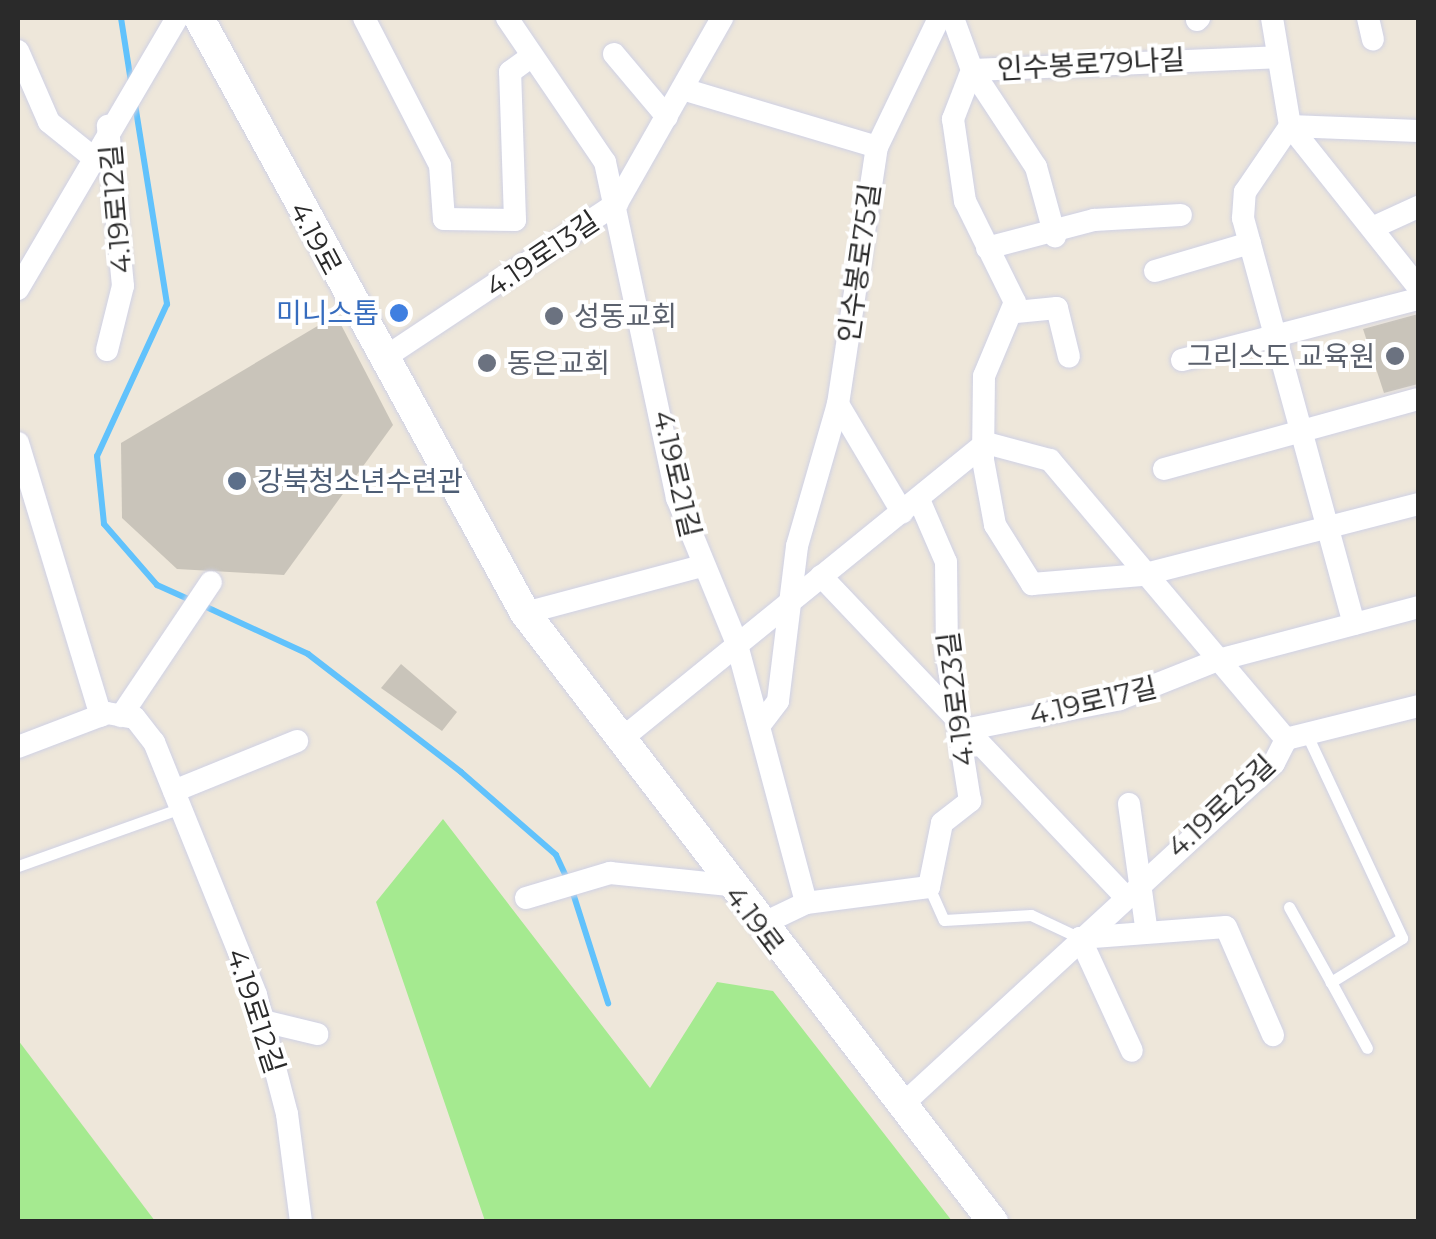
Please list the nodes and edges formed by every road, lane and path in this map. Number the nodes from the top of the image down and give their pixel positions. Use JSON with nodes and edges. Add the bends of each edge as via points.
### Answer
{"nodes":[{"id":1,"x":177,"y":18,"type":"edge"},
{"id":2,"x":199,"y":18,"type":"edge"},
{"id":3,"x":364,"y":18,"type":"edge"},
{"id":4,"x":507,"y":18,"type":"edge"},
{"id":5,"x":722,"y":18,"type":"edge"},
{"id":6,"x":939,"y":18,"type":"edge"},
{"id":7,"x":953,"y":18,"type":"edge"},
{"id":8,"x":1272,"y":18,"type":"edge"},
{"id":9,"x":18,"y":51,"type":"edge"},
{"id":10,"x":614,"y":54,"type":"dead end"},
{"id":11,"x":532,"y":56,"type":"junction"},
{"id":12,"x":1278,"y":57,"type":"junction"},
{"id":13,"x":972,"y":70,"type":"junction"},
{"id":14,"x":686,"y":90,"type":"junction"},
{"id":15,"x":668,"y":118,"type":"junction"},
{"id":16,"x":108,"y":126,"type":"junction"},
{"id":17,"x":1290,"y":126,"type":"junction"},
{"id":18,"x":1418,"y":131,"type":"edge"},
{"id":19,"x":877,"y":146,"type":"junction"},
{"id":20,"x":90,"y":156,"type":"junction"},
{"id":21,"x":617,"y":203,"type":"junction"},
{"id":22,"x":1418,"y":207,"type":"edge"},
{"id":23,"x":1181,"y":215,"type":"dead end"},
{"id":24,"x":1372,"y":228,"type":"junction"},
{"id":25,"x":1056,"y":236,"type":"junction"},
{"id":26,"x":1250,"y":243,"type":"junction"},
{"id":27,"x":988,"y":248,"type":"junction"},
{"id":28,"x":1155,"y":271,"type":"dead end"},
{"id":29,"x":1418,"y":288,"type":"edge"},
{"id":30,"x":18,"y":289,"type":"edge"},
{"id":31,"x":1418,"y":298,"type":"edge"},
{"id":32,"x":1016,"y":312,"type":"junction"},
{"id":33,"x":1275,"y":338,"type":"junction"},
{"id":34,"x":107,"y":350,"type":"dead end"},
{"id":35,"x":1070,"y":357,"type":"dead end"},
{"id":36,"x":384,"y":358,"type":"junction"},
{"id":37,"x":1182,"y":360,"type":"dead end"},
{"id":38,"x":1418,"y":398,"type":"edge"},
{"id":39,"x":838,"y":404,"type":"junction"},
{"id":40,"x":1300,"y":428,"type":"junction"},
{"id":41,"x":18,"y":443,"type":"edge"},
{"id":42,"x":986,"y":443,"type":"junction"},
{"id":43,"x":1164,"y":469,"type":"dead end"},
{"id":44,"x":1418,"y":504,"type":"edge"},
{"id":45,"x":911,"y":507,"type":"junction"},
{"id":46,"x":1328,"y":529,"type":"junction"},
{"id":47,"x":702,"y":566,"type":"junction"},
{"id":48,"x":1142,"y":575,"type":"junction"},
{"id":49,"x":821,"y":576,"type":"junction"},
{"id":50,"x":211,"y":582,"type":"dead end"},
{"id":51,"x":793,"y":597,"type":"junction"},
{"id":52,"x":1418,"y":607,"type":"edge"},
{"id":53,"x":525,"y":613,"type":"junction"},
{"id":54,"x":1354,"y":624,"type":"junction"},
{"id":55,"x":736,"y":641,"type":"junction"},
{"id":56,"x":1218,"y":660,"type":"junction"},
{"id":57,"x":1418,"y":706,"type":"edge"},
{"id":58,"x":111,"y":716,"type":"junction"},
{"id":59,"x":760,"y":725,"type":"junction"},
{"id":60,"x":964,"y":730,"type":"junction"},
{"id":61,"x":1297,"y":738,"type":"junction"},
{"id":62,"x":297,"y":741,"type":"dead end"},
{"id":63,"x":619,"y":741,"type":"junction"},
{"id":64,"x":18,"y":747,"type":"edge"},
{"id":65,"x":178,"y":799,"type":"junction"},
{"id":66,"x":1130,"y":804,"type":"dead end"},
{"id":67,"x":18,"y":866,"type":"edge"},
{"id":68,"x":729,"y":886,"type":"junction"},
{"id":69,"x":929,"y":886,"type":"junction"},
{"id":70,"x":1132,"y":889,"type":"junction"},
{"id":71,"x":526,"y":898,"type":"dead end"},
{"id":72,"x":806,"y":903,"type":"junction"},
{"id":73,"x":1289,"y":907,"type":"dead end"},
{"id":74,"x":760,"y":925,"type":"junction"},
{"id":75,"x":1146,"y":926,"type":"junction"},
{"id":76,"x":1080,"y":938,"type":"junction"},
{"id":77,"x":1331,"y":982,"type":"junction"},
{"id":78,"x":263,"y":1021,"type":"junction"},
{"id":79,"x":316,"y":1034,"type":"dead end"},
{"id":80,"x":1273,"y":1036,"type":"dead end"},
{"id":81,"x":1366,"y":1048,"type":"dead end"},
{"id":82,"x":1132,"y":1051,"type":"dead end"},
{"id":83,"x":902,"y":1105,"type":"junction"},
{"id":84,"x":301,"y":1222,"type":"edge"},
{"id":85,"x":993,"y":1222,"type":"edge"}],
"edges":[{"from":1,"to":16,"type":"street","name":"4.19로12길"},
{"from":2,"to":36,"type":"street","name":"4.19로"},
{"from":3,"to":11,"type":"street","via":[[440,165],[444,219],[514,220],[510,72]]},
{"from":4,"to":11,"type":"street","name":"4.19로21길"},
{"from":5,"to":14,"type":"street","name":"4.19로13길"},
{"from":6,"to":19,"type":"street","name":"인수봉로75길"},
{"from":7,"to":13,"type":"street"},
{"from":8,"to":12,"type":"street"},
{"from":9,"to":20,"type":"street","name":"4.19로12길","via":[[49,122]]},
{"from":10,"to":15,"type":"street"},
{"from":11,"to":21,"type":"street","name":"4.19로21길","via":[[605,162]]},
{"from":12,"to":13,"type":"street","name":"인수봉로79나길"},
{"from":12,"to":17,"type":"street"},
{"from":13,"to":25,"type":"street","name":"인수봉로79나길","via":[[1036,166]]},
{"from":13,"to":27,"type":"street","via":[[953,119],[954,150]]},
{"from":14,"to":15,"type":"street","name":"4.19로13길"},
{"from":14,"to":19,"type":"street"},
{"from":15,"to":21,"type":"street","name":"4.19로13길"},
{"from":16,"to":20,"type":"street","name":"4.19로12길"},
{"from":16,"to":34,"type":"street","name":"4.19로12길","via":[[123,286]]},
{"from":17,"to":18,"type":"street"},
{"from":17,"to":24,"type":"street"},
{"from":17,"to":26,"type":"street","via":[[1245,192]]},
{"from":19,"to":39,"type":"street","name":"인수봉로75길"},
{"from":20,"to":30,"type":"street","name":"4.19로12길"},
{"from":21,"to":36,"type":"street","name":"4.19로13길"},
{"from":21,"to":47,"type":"street","name":"4.19로21길","via":[[677,498]]},
{"from":22,"to":24,"type":"street"},
{"from":23,"to":25,"type":"street","via":[[1094,220]]},
{"from":24,"to":29,"type":"street"},
{"from":25,"to":27,"type":"street"},
{"from":26,"to":28,"type":"street"},
{"from":26,"to":33,"type":"street"},
{"from":27,"to":32,"type":"street"},
{"from":31,"to":33,"type":"street"},
{"from":32,"to":35,"type":"street","via":[[1057,308]]},
{"from":32,"to":42,"type":"street","via":[[984,376]]},
{"from":33,"to":37,"type":"street"},
{"from":33,"to":40,"type":"street"},
{"from":36,"to":53,"type":"street","name":"4.19로"},
{"from":38,"to":40,"type":"street"},
{"from":39,"to":45,"type":"street"},
{"from":39,"to":51,"type":"street","name":"인수봉로75길","via":[[804,514]]},
{"from":40,"to":43,"type":"street"},
{"from":40,"to":46,"type":"street"},
{"from":41,"to":58,"type":"street"},
{"from":42,"to":45,"type":"street"},
{"from":42,"to":48,"type":"street","via":[[1050,460]]},
{"from":42,"to":48,"type":"street","via":[[995,525],[1032,584]]},
{"from":44,"to":46,"type":"street"},
{"from":45,"to":49,"type":"street"},
{"from":45,"to":60,"type":"street","name":"4.19로23길","via":[[946,562],[947,656]]},
{"from":46,"to":48,"type":"street"},
{"from":46,"to":54,"type":"street"},
{"from":47,"to":53,"type":"street"},
{"from":47,"to":55,"type":"street","name":"4.19로21길"},
{"from":48,"to":56,"type":"street"},
{"from":49,"to":51,"type":"street"},
{"from":49,"to":60,"type":"street"},
{"from":50,"to":58,"type":"street"},
{"from":51,"to":55,"type":"street"},
{"from":51,"to":59,"type":"street","via":[[778,701]]},
{"from":52,"to":54,"type":"street","name":"4.19로17길"},
{"from":53,"to":63,"type":"street","name":"4.19로"},
{"from":54,"to":56,"type":"street","name":"4.19로17길"},
{"from":55,"to":59,"type":"street","name":"4.19로21길"},
{"from":55,"to":63,"type":"street"},
{"from":56,"to":60,"type":"street","name":"4.19로17길","via":[[1120,699]]},
{"from":56,"to":61,"type":"street"},
{"from":57,"to":61,"type":"street"},
{"from":58,"to":64,"type":"street"},
{"from":58,"to":65,"type":"street","name":"4.19로12길","via":[[135,718],[154,742]]},
{"from":59,"to":72,"type":"street","name":"4.19로21길"},
{"from":60,"to":69,"type":"street","name":"4.19로23길","via":[[958,742],[970,800],[942,823]]},
{"from":60,"to":70,"type":"street"},
{"from":61,"to":70,"type":"street","name":"4.19로25길"},
{"from":61,"to":77,"type":"lane","via":[[1402,938]]},
{"from":62,"to":65,"type":"street"},
{"from":63,"to":68,"type":"street","name":"4.19로"},
{"from":65,"to":67,"type":"lane"},
{"from":65,"to":78,"type":"street","name":"4.19로12길"},
{"from":66,"to":70,"type":"street","name":"4.19로25길"},
{"from":68,"to":71,"type":"street","via":[[610,874]]},
{"from":68,"to":74,"type":"street","name":"4.19로"},
{"from":69,"to":72,"type":"street"},
{"from":69,"to":76,"type":"lane","via":[[944,920],[1032,915]]},
{"from":70,"to":75,"type":"street"},
{"from":70,"to":76,"type":"street","name":"4.19로25길"},
{"from":72,"to":74,"type":"street"},
{"from":73,"to":77,"type":"lane"},
{"from":74,"to":83,"type":"street","name":"4.19로"},
{"from":75,"to":76,"type":"street","via":[[1126,937]]},
{"from":75,"to":80,"type":"street","via":[[1226,927]]},
{"from":76,"to":82,"type":"street"},
{"from":76,"to":83,"type":"street","name":"4.19로25길"},
{"from":77,"to":81,"type":"lane"},
{"from":78,"to":79,"type":"street"},
{"from":78,"to":84,"type":"street","name":"4.19로12길"},
{"from":83,"to":85,"type":"street","name":"4.19로"}]}
